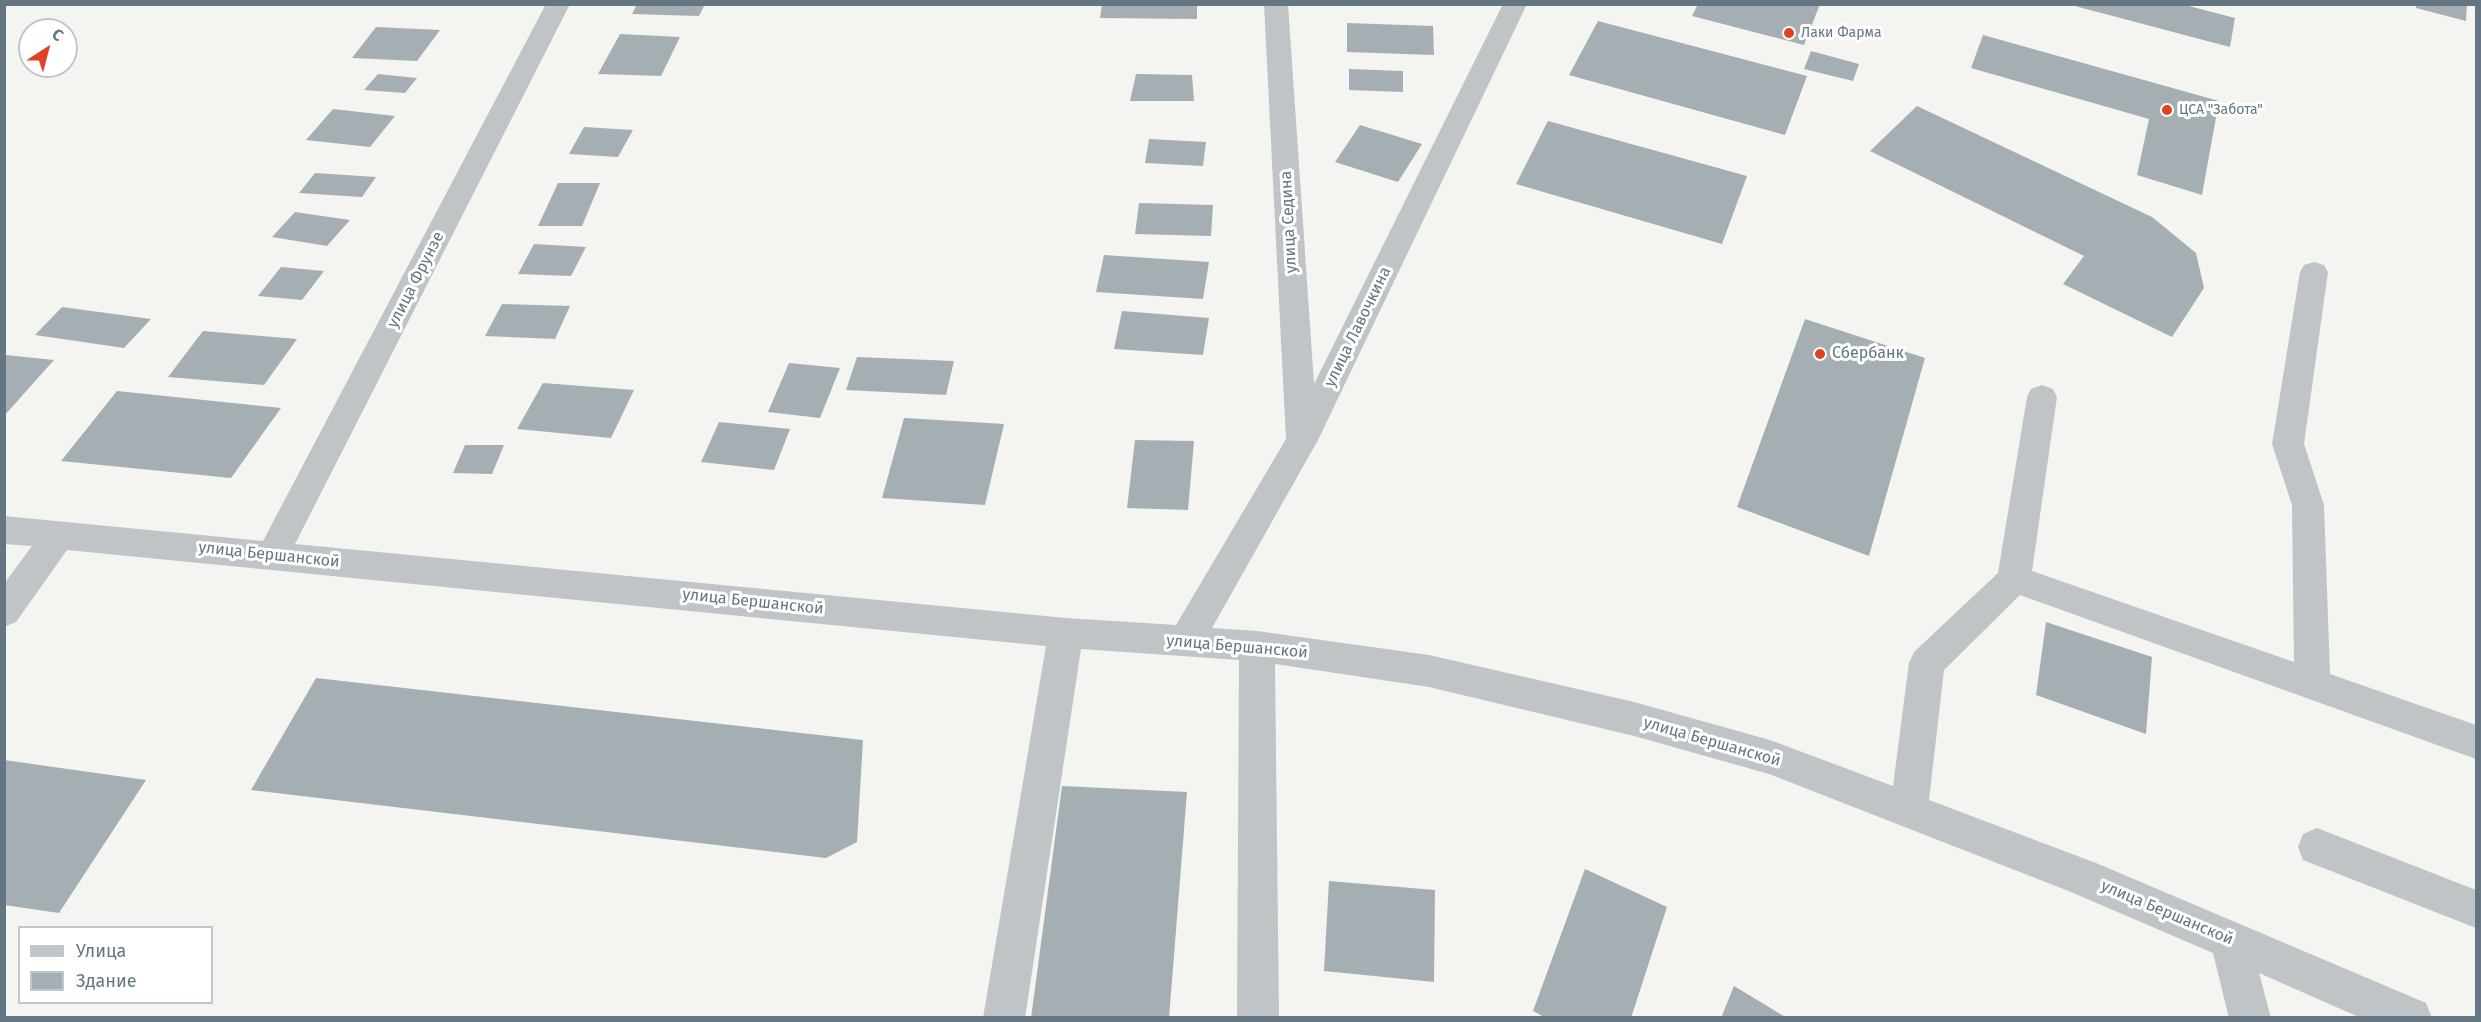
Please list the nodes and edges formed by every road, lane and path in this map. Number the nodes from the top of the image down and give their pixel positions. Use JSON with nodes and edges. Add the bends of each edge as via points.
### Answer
{"nodes":[{"id":1,"x":558,"y":4,"type":"edge"},
{"id":2,"x":1276,"y":4,"type":"edge"},
{"id":3,"x":1515,"y":4,"type":"edge"},
{"id":4,"x":2314,"y":272,"type":"dead end"},
{"id":5,"x":2042,"y":397,"type":"dead end"},
{"id":6,"x":1302,"y":440,"type":"junction"},
{"id":7,"x":4,"y":530,"type":"edge"},
{"id":8,"x":59,"y":535,"type":"junction"},
{"id":9,"x":273,"y":555,"type":"junction"},
{"id":10,"x":2014,"y":579,"type":"junction"},
{"id":11,"x":4,"y":612,"type":"edge"},
{"id":12,"x":1066,"y":633,"type":"junction"},
{"id":13,"x":1186,"y":641,"type":"junction"},
{"id":14,"x":1257,"y":645,"type":"junction"},
{"id":15,"x":2312,"y":685,"type":"junction"},
{"id":16,"x":2476,"y":742,"type":"edge"},
{"id":17,"x":1909,"y":810,"type":"junction"},
{"id":18,"x":2317,"y":847,"type":"dead end"},
{"id":19,"x":2476,"y":909,"type":"edge"},
{"id":20,"x":2230,"y":940,"type":"junction"},
{"id":21,"x":2406,"y":1016,"type":"edge"},
{"id":22,"x":1004,"y":1017,"type":"edge"},
{"id":23,"x":1258,"y":1017,"type":"edge"},
{"id":24,"x":2250,"y":1017,"type":"edge"}],
"edges":[{"from":1,"to":9,"type":"street","name":"улица Фрунзе"},
{"from":2,"to":6,"type":"street","name":"улица Седина"},
{"from":3,"to":6,"type":"street","name":"улица Лавочкина"},
{"from":4,"to":15,"type":"street","via":[[2288,444],[2308,505]]},
{"from":5,"to":10,"type":"street"},
{"from":6,"to":13,"type":"street","name":"улица Лавочкина"},
{"from":7,"to":8,"type":"street","name":"улица Бершанской"},
{"from":8,"to":9,"type":"street","name":"улица Бершанской"},
{"from":8,"to":11,"type":"street"},
{"from":9,"to":12,"type":"street","name":"улица Бершанской"},
{"from":10,"to":15,"type":"street"},
{"from":10,"to":17,"type":"street","via":[[1927,663]]},
{"from":12,"to":13,"type":"street","name":"улица Бершанской"},
{"from":12,"to":22,"type":"street"},
{"from":13,"to":14,"type":"street","name":"улица Бершанской"},
{"from":14,"to":17,"type":"street","name":"улица Бершанской","via":[[1429,671],[1634,719],[1770,757]]},
{"from":14,"to":23,"type":"street"},
{"from":15,"to":16,"type":"street"},
{"from":17,"to":20,"type":"street","name":"улица Бершанской"},
{"from":18,"to":19,"type":"street"},
{"from":20,"to":21,"type":"street","name":"улица Бершанской"},
{"from":20,"to":24,"type":"street"}]}
